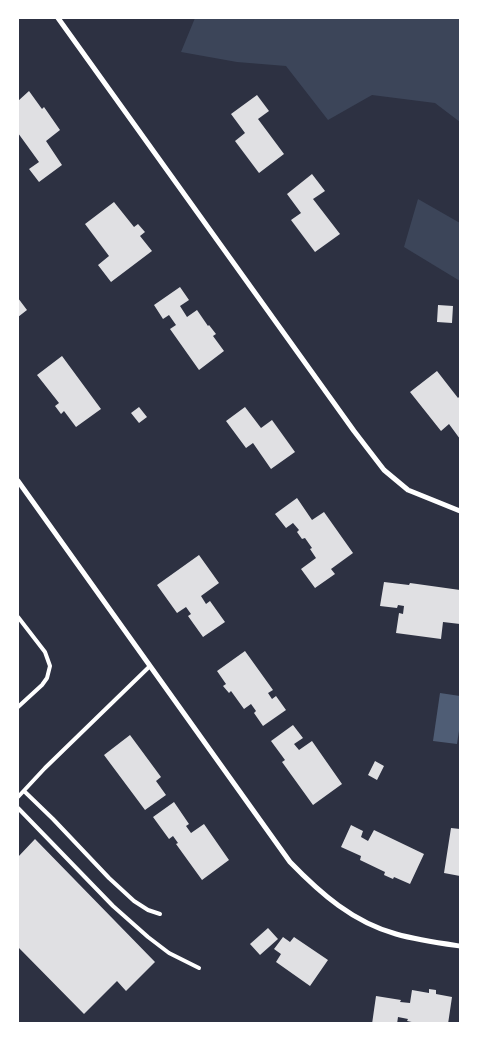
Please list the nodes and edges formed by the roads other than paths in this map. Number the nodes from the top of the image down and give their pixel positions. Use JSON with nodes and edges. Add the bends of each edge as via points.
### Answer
{"nodes":[{"id":1,"x":58,"y":18,"type":"edge"},
{"id":2,"x":18,"y":481,"type":"edge"},
{"id":3,"x":460,"y":511,"type":"edge"},
{"id":4,"x":18,"y":618,"type":"edge"},
{"id":5,"x":150,"y":666,"type":"junction"},
{"id":6,"x":18,"y":707,"type":"edge"},
{"id":7,"x":24,"y":791,"type":"junction"},
{"id":8,"x":18,"y":797,"type":"edge"},
{"id":9,"x":18,"y":808,"type":"edge"},
{"id":10,"x":160,"y":914,"type":"dead end"},
{"id":11,"x":460,"y":946,"type":"edge"},
{"id":12,"x":199,"y":968,"type":"dead end"}],
"edges":[{"from":1,"to":3,"type":"street","via":[[384,470],[408,490]]},
{"from":2,"to":5,"type":"street"},
{"from":4,"to":6,"type":"lane","via":[[45,652],[50,666],[42,685]]},
{"from":5,"to":7,"type":"lane"},
{"from":5,"to":11,"type":"street","via":[[290,862],[313,886],[365,922],[395,934]]},
{"from":7,"to":8,"type":"lane"},
{"from":7,"to":10,"type":"lane","via":[[134,901]]},
{"from":9,"to":12,"type":"lane","via":[[113,906],[148,937],[169,953]]}]}
